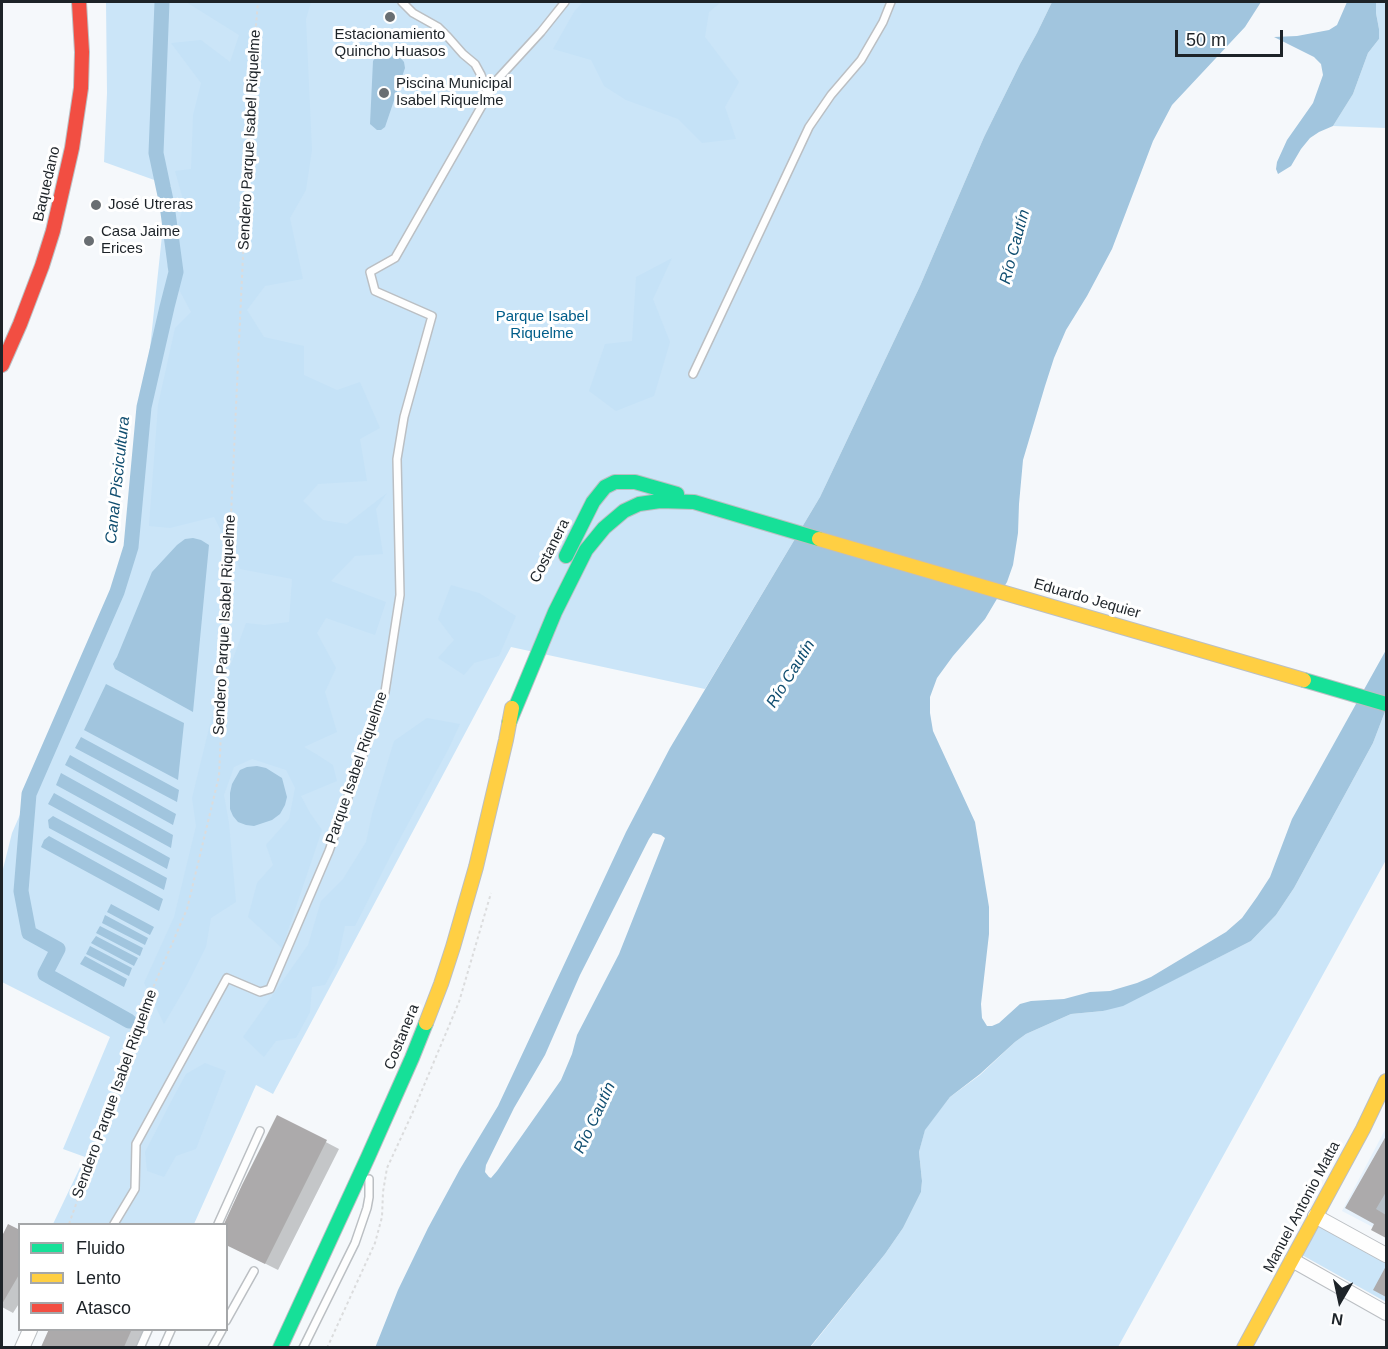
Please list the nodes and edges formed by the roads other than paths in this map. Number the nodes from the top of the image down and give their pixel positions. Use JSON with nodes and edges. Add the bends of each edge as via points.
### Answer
{"nodes":[{"id":1,"x":79,"y":2,"type":"edge"},
{"id":2,"x":402,"y":2,"type":"edge"},
{"id":3,"x":565,"y":2,"type":"edge"},
{"id":4,"x":891,"y":2,"type":"edge"},
{"id":5,"x":488,"y":94,"type":"junction"},
{"id":6,"x":2,"y":365,"type":"edge"},
{"id":7,"x":693,"y":374,"type":"dead end"},
{"id":8,"x":693,"y":502,"type":"junction"},
{"id":9,"x":778,"y":526,"type":"joint"},
{"id":10,"x":560,"y":568,"type":"dead end"},
{"id":11,"x":521,"y":658,"type":"dead end"},
{"id":12,"x":1386,"y":704,"type":"edge"},
{"id":13,"x":510,"y":723,"type":"junction"},
{"id":14,"x":1386,"y":1081,"type":"edge"},
{"id":15,"x":260,"y":1131,"type":"dead end"},
{"id":16,"x":368,"y":1157,"type":"junction"},
{"id":17,"x":1315,"y":1216,"type":"junction"},
{"id":18,"x":115,"y":1223,"type":"edge"},
{"id":19,"x":218,"y":1223,"type":"edge"},
{"id":20,"x":1386,"y":1255,"type":"edge"},
{"id":21,"x":1292,"y":1260,"type":"junction"},
{"id":22,"x":254,"y":1271,"type":"dead end"},
{"id":23,"x":1386,"y":1313,"type":"edge"},
{"id":24,"x":228,"y":1317,"type":"edge"},
{"id":25,"x":29,"y":1331,"type":"edge"},
{"id":26,"x":146,"y":1331,"type":"edge"},
{"id":27,"x":170,"y":1331,"type":"edge"},
{"id":28,"x":221,"y":1331,"type":"edge"},
{"id":29,"x":22,"y":1347,"type":"edge"},
{"id":30,"x":140,"y":1347,"type":"edge"},
{"id":31,"x":163,"y":1347,"type":"edge"},
{"id":32,"x":212,"y":1347,"type":"edge"},
{"id":33,"x":280,"y":1347,"type":"edge"},
{"id":34,"x":303,"y":1347,"type":"edge"},
{"id":35,"x":1244,"y":1347,"type":"edge"}],
"edges":[{"from":1,"to":6,"type":"main road","name":"Baquedano","via":[[81,88],[72,148],[42,266]]},
{"from":2,"to":5,"type":"lane","via":[[413,14],[438,27],[475,64]]},
{"from":3,"to":5,"type":"lane","name":"Parque Isabel Riquelme"},
{"from":4,"to":7,"type":"lane","via":[[861,60],[809,127]]},
{"from":5,"to":18,"type":"lane","name":"Parque Isabel Riquelme","via":[[395,258],[370,272],[375,291],[432,316],[404,417],[397,459],[400,595],[385,692],[329,851],[270,989],[260,992],[227,978],[136,1144],[135,1189]]},
{"from":8,"to":9,"type":"main road","name":"Costanera"},
{"from":8,"to":10,"type":"main road","name":"Costanera","via":[[634,482],[615,482],[605,487],[593,502]]},
{"from":8,"to":13,"type":"main road","name":"Costanera","via":[[639,504],[624,511],[593,539],[555,612]]},
{"from":9,"to":12,"type":"main road","name":"Eduardo Jequier"},
{"from":11,"to":13,"type":"main road","name":"Costanera"},
{"from":13,"to":16,"type":"main road","name":"Costanera","via":[[453,947],[427,1022]]},
{"from":14,"to":17,"type":"main road","name":"Manuel Antonio Matta"},
{"from":15,"to":19,"type":"lane"},
{"from":16,"to":33,"type":"main road","name":"Costanera"},
{"from":16,"to":34,"type":"lane","via":[[369,1197],[361,1226]]},
{"from":17,"to":20,"type":"street"},
{"from":17,"to":21,"type":"main road","name":"Manuel Antonio Matta"},
{"from":21,"to":23,"type":"street"},
{"from":21,"to":35,"type":"main road","name":"Manuel Antonio Matta"},
{"from":22,"to":24,"type":"lane"},
{"from":25,"to":29,"type":"street"},
{"from":26,"to":30,"type":"lane"},
{"from":27,"to":31,"type":"lane"},
{"from":28,"to":32,"type":"lane"}]}
